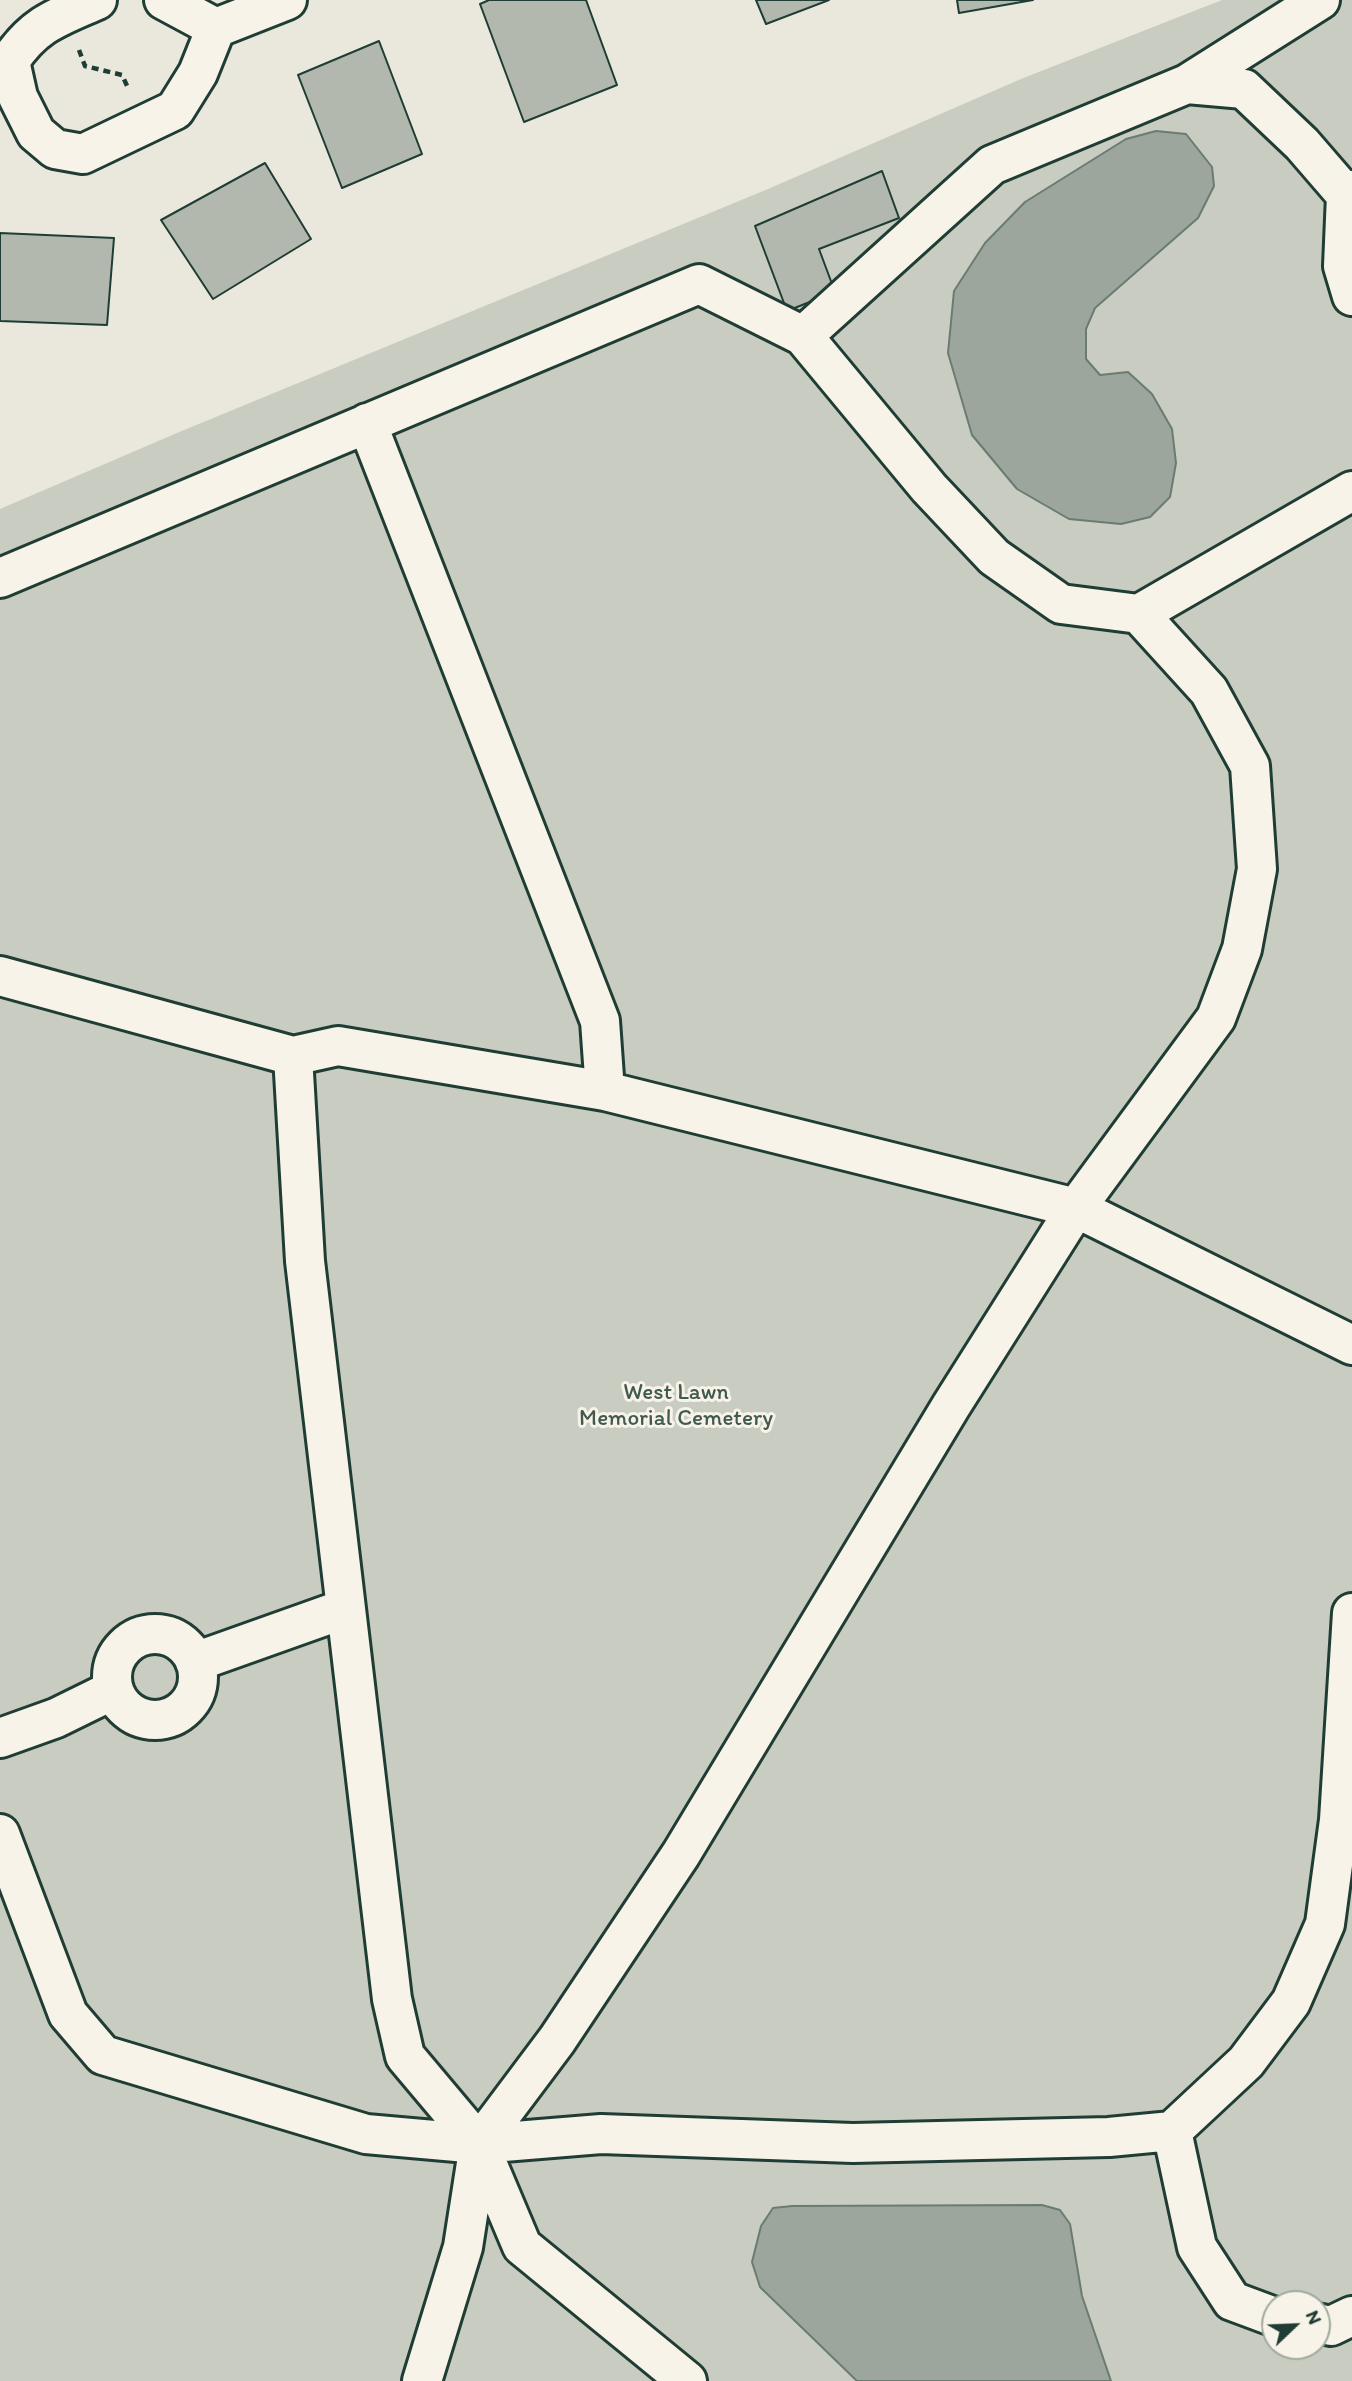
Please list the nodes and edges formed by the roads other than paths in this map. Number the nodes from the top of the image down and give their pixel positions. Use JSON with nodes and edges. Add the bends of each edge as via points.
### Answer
{"nodes":[{"id":1,"x":164,"y":0,"type":"edge"},
{"id":2,"x":287,"y":0,"type":"edge"},
{"id":3,"x":1320,"y":0,"type":"edge"},
{"id":4,"x":81,"y":7,"type":"edge"},
{"id":5,"x":216,"y":28,"type":"junction"},
{"id":6,"x":1187,"y":83,"type":"junction"},
{"id":7,"x":1349,"y":193,"type":"edge"},
{"id":8,"x":1352,"y":296,"type":"edge"},
{"id":9,"x":803,"y":336,"type":"junction"},
{"id":10,"x":367,"y":424,"type":"junction"},
{"id":11,"x":1352,"y":491,"type":"edge"},
{"id":12,"x":0,"y":578,"type":"edge"},
{"id":13,"x":1139,"y":614,"type":"junction"},
{"id":14,"x":0,"y":976,"type":"edge"},
{"id":15,"x":293,"y":1056,"type":"junction"},
{"id":16,"x":605,"y":1091,"type":"junction"},
{"id":17,"x":1076,"y":1208,"type":"junction"},
{"id":18,"x":1352,"y":1345,"type":"edge"},
{"id":19,"x":344,"y":1609,"type":"junction"},
{"id":20,"x":1352,"y":1613,"type":"edge"},
{"id":21,"x":195,"y":1662,"type":"junction"},
{"id":22,"x":113,"y":1690,"type":"junction"},
{"id":23,"x":0,"y":1738,"type":"edge"},
{"id":24,"x":0,"y":1835,"type":"edge"},
{"id":25,"x":1172,"y":2131,"type":"junction"},
{"id":26,"x":479,"y":2144,"type":"junction"},
{"id":27,"x":1261,"y":2311,"type":"edge"},
{"id":28,"x":1352,"y":2316,"type":"edge"},
{"id":29,"x":1331,"y":2326,"type":"edge"},
{"id":30,"x":422,"y":2381,"type":"edge"},
{"id":31,"x":687,"y":2381,"type":"edge"}],
"edges":[{"from":1,"to":5,"type":"street"},
{"from":2,"to":5,"type":"street"},
{"from":3,"to":6,"type":"street"},
{"from":4,"to":5,"type":"street","via":[[49,20],[22,42],[10,61],[18,97],[36,133],[55,149],[82,154],[175,110],[198,73]]},
{"from":6,"to":7,"type":"street","via":[[1244,89]]},
{"from":6,"to":9,"type":"street","via":[[992,165]]},
{"from":7,"to":8,"type":"street","via":[[1343,266]]},
{"from":9,"to":10,"type":"street","via":[[699,284]]},
{"from":9,"to":13,"type":"street","via":[[920,478],[994,557],[1061,604]]},
{"from":10,"to":12,"type":"street"},
{"from":10,"to":16,"type":"street","via":[[600,1021]]},
{"from":11,"to":13,"type":"street"},
{"from":13,"to":17,"type":"street","via":[[1209,691],[1250,766],[1257,869],[1242,949],[1216,1018]]},
{"from":14,"to":15,"type":"street"},
{"from":15,"to":16,"type":"street","via":[[338,1046]]},
{"from":15,"to":19,"type":"street","via":[[305,1261]]},
{"from":16,"to":17,"type":"street"},
{"from":17,"to":18,"type":"street"},
{"from":17,"to":26,"type":"street","via":[[681,1854],[557,2040]]},
{"from":19,"to":21,"type":"street"},
{"from":19,"to":26,"type":"street","via":[[393,1999],[405,2056]]},
{"from":20,"to":25,"type":"street","via":[[1339,1820],[1325,1924],[1291,2002],[1246,2062]]},
{"from":21,"to":22,"type":"street","via":[[176,1640],[148,1634],[122,1648],[115,1661]]},
{"from":21,"to":22,"type":"street","via":[[198,1676],[190,1702],[169,1717],[155,1720],[129,1712]]},
{"from":22,"to":23,"type":"street"},
{"from":24,"to":26,"type":"street","via":[[68,2014],[103,2055],[366,2134]]},
{"from":25,"to":26,"type":"street","via":[[1083,2138],[853,2143],[601,2134]]},
{"from":25,"to":27,"type":"street","via":[[1197,2247],[1232,2301]]},
{"from":26,"to":30,"type":"street","via":[[463,2248]]},
{"from":26,"to":31,"type":"street","via":[[522,2246]]},
{"from":28,"to":29,"type":"street"}]}
